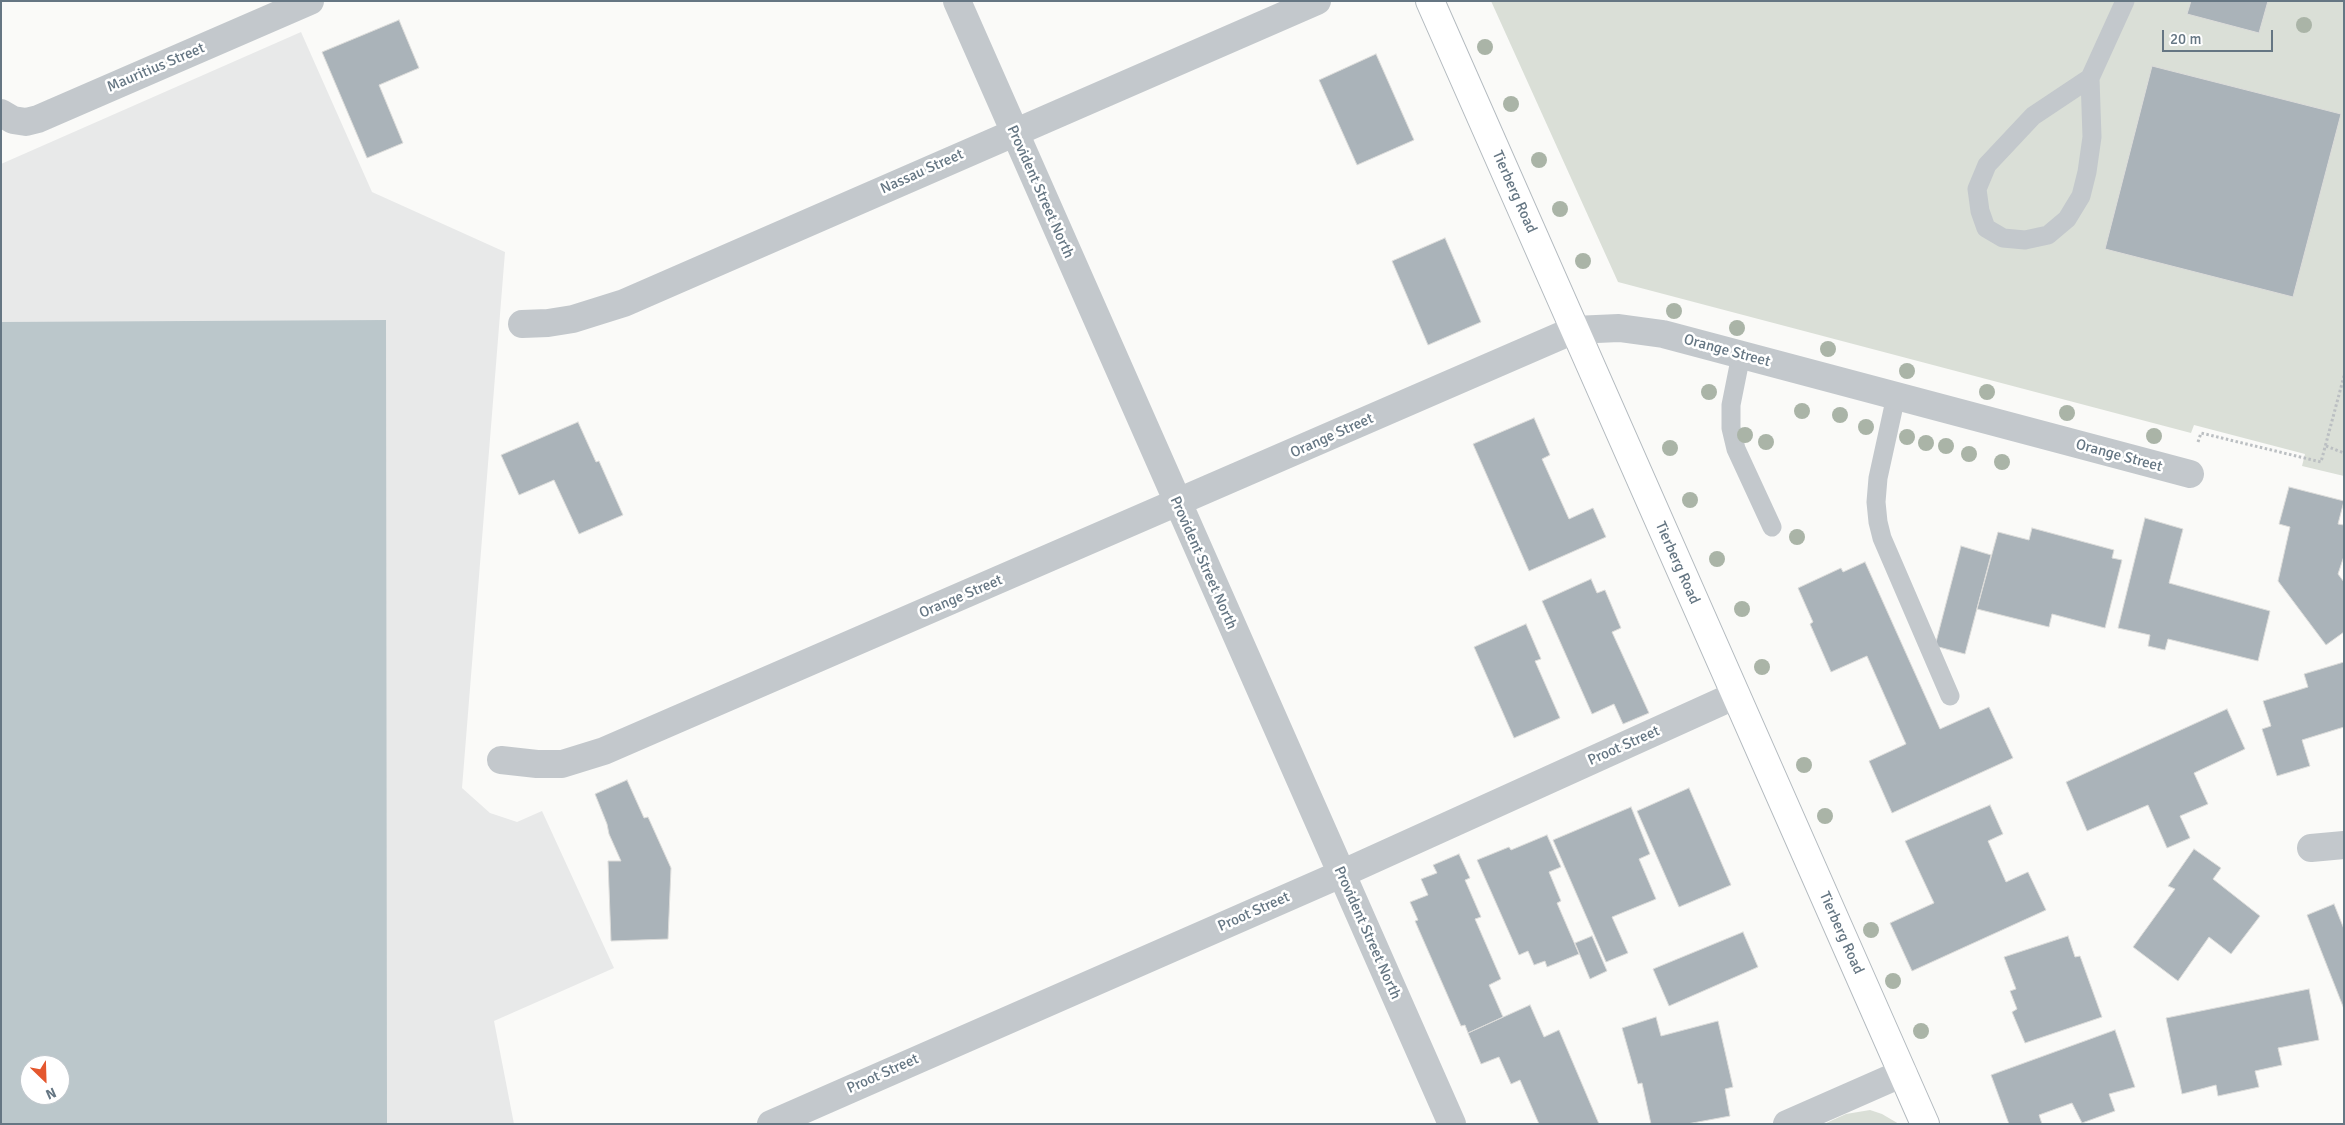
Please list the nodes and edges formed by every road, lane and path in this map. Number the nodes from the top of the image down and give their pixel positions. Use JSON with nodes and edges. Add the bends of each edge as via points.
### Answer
{"nodes":[{"id":1,"x":310,"y":1,"type":"edge"},
{"id":2,"x":957,"y":1,"type":"edge"},
{"id":3,"x":1317,"y":1,"type":"edge"},
{"id":4,"x":1430,"y":1,"type":"edge"},
{"id":5,"x":2125,"y":1,"type":"edge"},
{"id":6,"x":2090,"y":78,"type":"junction"},
{"id":7,"x":1,"y":113,"type":"edge"},
{"id":8,"x":1014,"y":132,"type":"junction"},
{"id":9,"x":522,"y":324,"type":"dead end"},
{"id":10,"x":1574,"y":330,"type":"junction"},
{"id":11,"x":1741,"y":355,"type":"junction"},
{"id":12,"x":2344,"y":376,"type":"edge"},
{"id":13,"x":1896,"y":396,"type":"junction"},
{"id":14,"x":2326,"y":446,"type":"junction"},
{"id":15,"x":2344,"y":453,"type":"edge"},
{"id":16,"x":2190,"y":474,"type":"joint"},
{"id":17,"x":1177,"y":504,"type":"junction"},
{"id":18,"x":1772,"y":527,"type":"dead end"},
{"id":19,"x":1736,"y":695,"type":"junction"},
{"id":20,"x":1950,"y":696,"type":"dead end"},
{"id":21,"x":501,"y":760,"type":"dead end"},
{"id":22,"x":2344,"y":845,"type":"edge"},
{"id":23,"x":2311,"y":848,"type":"dead end"},
{"id":24,"x":1341,"y":874,"type":"junction"},
{"id":25,"x":1903,"y":1073,"type":"junction"},
{"id":26,"x":771,"y":1124,"type":"edge"},
{"id":27,"x":1452,"y":1124,"type":"edge"},
{"id":28,"x":1787,"y":1124,"type":"edge"},
{"id":29,"x":1926,"y":1124,"type":"edge"}],
"edges":[{"from":1,"to":7,"type":"street","name":"Mauritius Street","via":[[38,119],[26,122],[13,120]]},
{"from":2,"to":8,"type":"street","name":"Provident Street North"},
{"from":3,"to":8,"type":"street","name":"Nassau Street"},
{"from":4,"to":10,"type":"street","name":"Tierberg Road"},
{"from":5,"to":6,"type":"lane"},
{"from":6,"to":6,"type":"lane","via":[[2033,116],[1987,165],[1977,189],[1986,228],[2003,238],[2025,240],[2048,234],[2067,219],[2081,196],[2088,172],[2092,137]]},
{"from":8,"to":9,"type":"street","name":"Nassau Street","via":[[624,303],[572,319]]},
{"from":8,"to":17,"type":"street","name":"Provident Street North"},
{"from":10,"to":11,"type":"street","name":"Orange Street","via":[[1619,328],[1663,334]]},
{"from":10,"to":17,"type":"street","name":"Orange Street"},
{"from":10,"to":19,"type":"street","name":"Tierberg Road"},
{"from":11,"to":13,"type":"street","name":"Orange Street"},
{"from":11,"to":18,"type":"lane","via":[[1731,405],[1731,428],[1736,449]]},
{"from":12,"to":14,"type":"path"},
{"from":13,"to":16,"type":"street","name":"Orange Street"},
{"from":13,"to":20,"type":"lane","via":[[1878,478],[1878,522]]},
{"from":14,"to":15,"type":"path"},
{"from":14,"to":16,"type":"path","via":[[2321,462],[2200,433]]},
{"from":17,"to":21,"type":"street","name":"Orange Street","via":[[582,759],[562,764]]},
{"from":17,"to":24,"type":"street","name":"Provident Street North"},
{"from":19,"to":24,"type":"street","name":"Proot Street"},
{"from":19,"to":25,"type":"street","name":"Tierberg Road"},
{"from":22,"to":23,"type":"street"},
{"from":24,"to":26,"type":"street","name":"Proot Street"},
{"from":24,"to":27,"type":"street","name":"Provident Street North"},
{"from":25,"to":28,"type":"street"},
{"from":25,"to":29,"type":"street","name":"Tierberg Road"}]}
